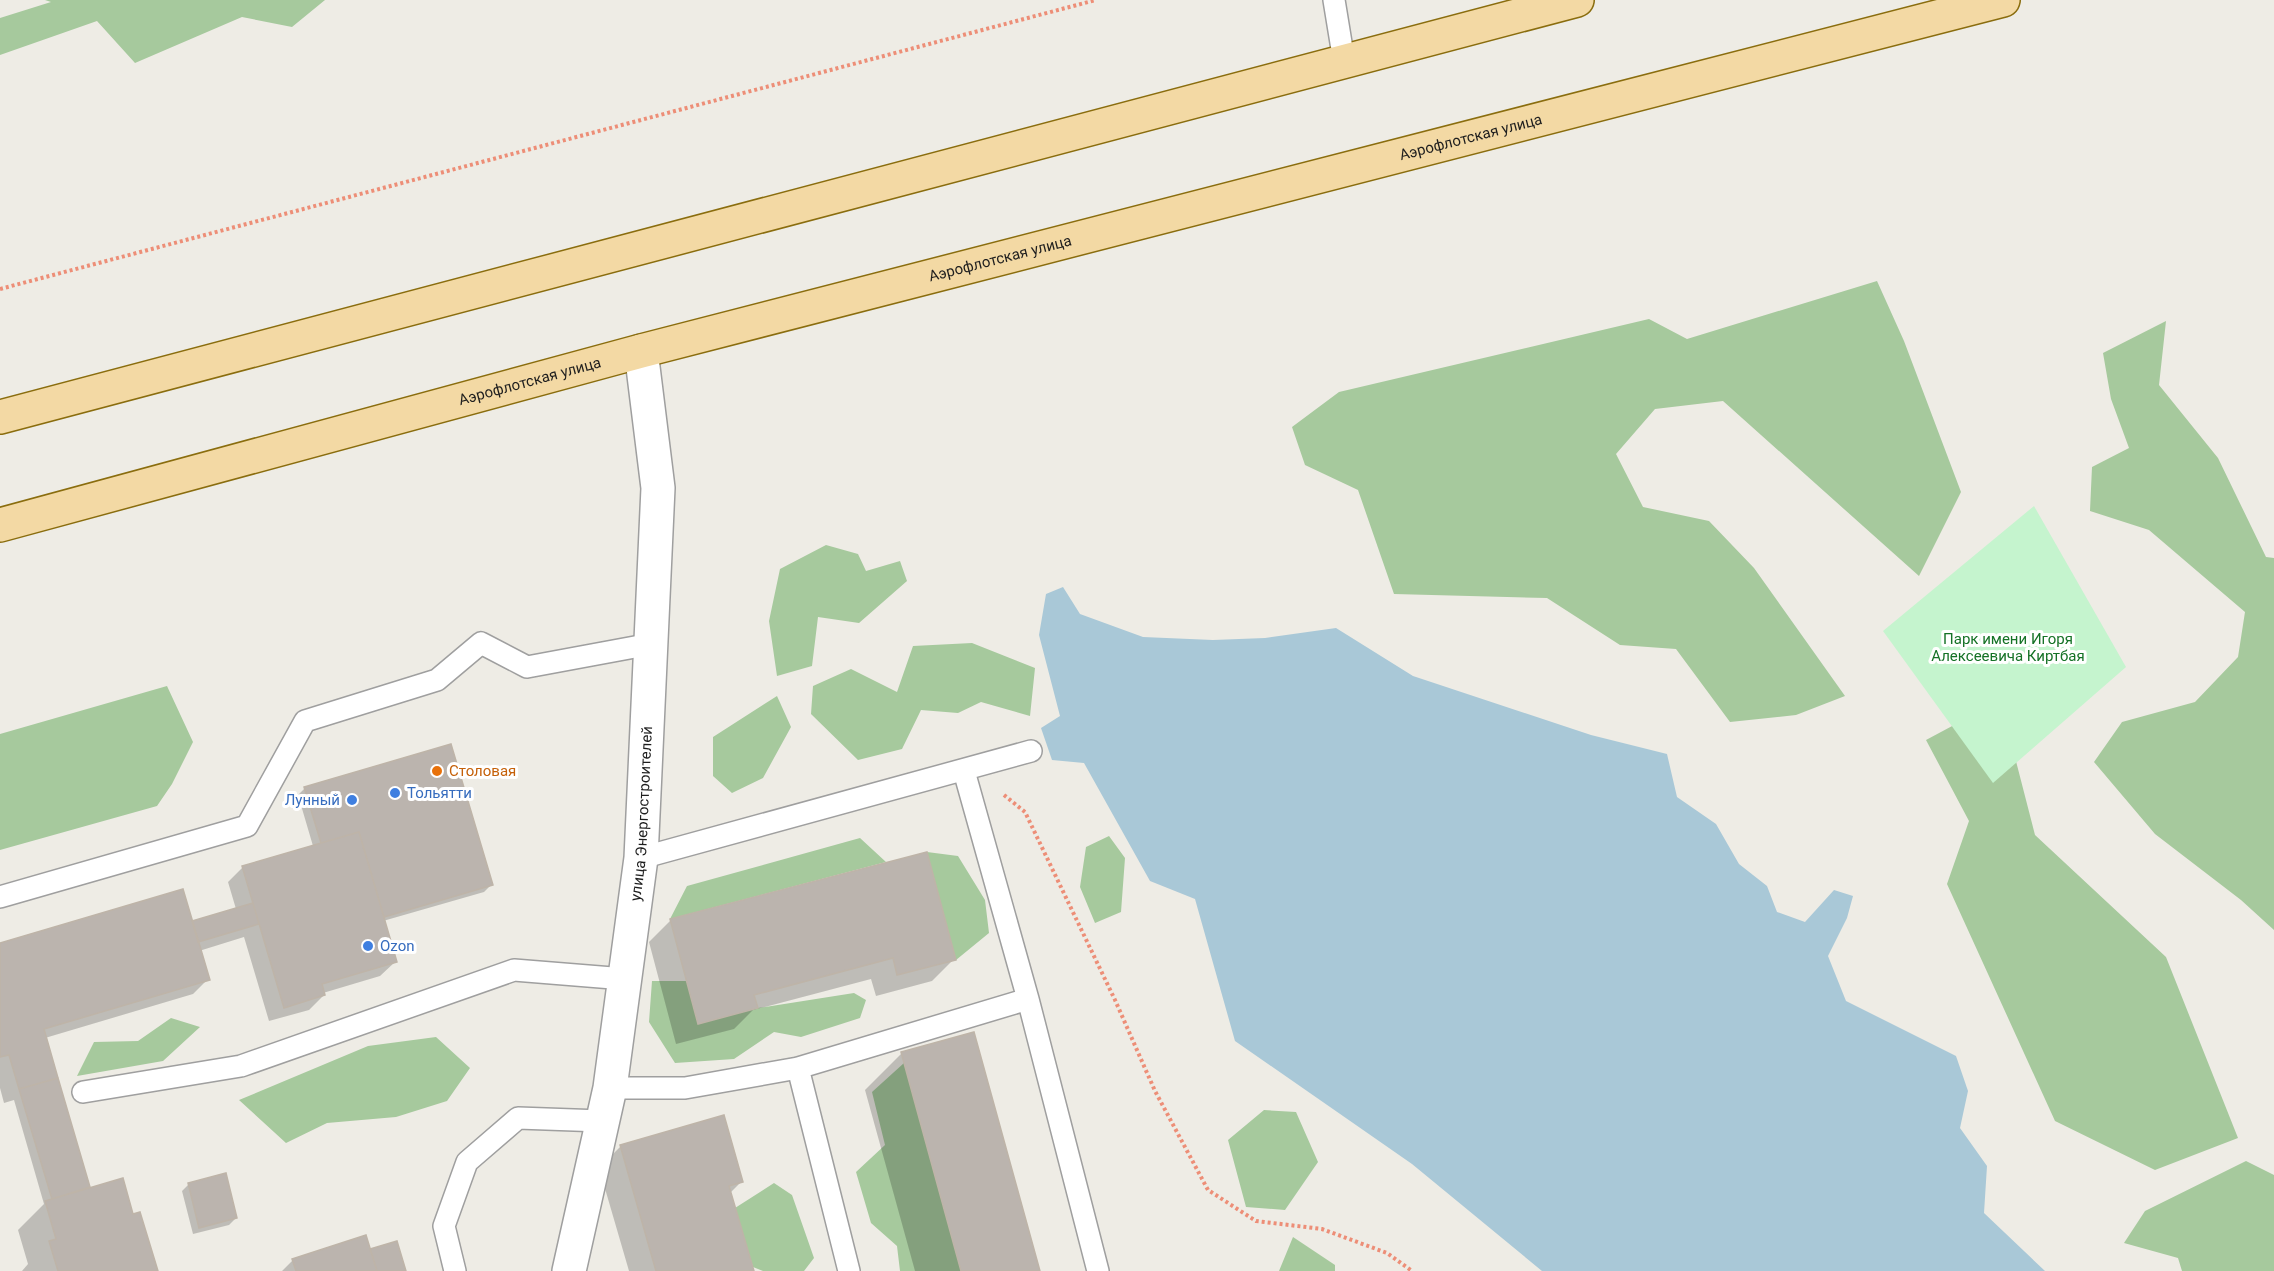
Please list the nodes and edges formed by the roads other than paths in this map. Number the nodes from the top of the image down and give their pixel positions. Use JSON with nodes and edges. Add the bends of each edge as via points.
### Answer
{"nodes":[{"id":1,"x":1334,"y":0,"type":"edge"},
{"id":2,"x":1577,"y":0,"type":"edge"},
{"id":3,"x":2003,"y":0,"type":"edge"},
{"id":4,"x":1344,"y":61,"type":"junction"},
{"id":5,"x":641,"y":351,"type":"junction"},
{"id":6,"x":0,"y":417,"type":"edge"},
{"id":7,"x":0,"y":525,"type":"edge"},
{"id":8,"x":651,"y":644,"type":"junction"},
{"id":9,"x":1031,"y":751,"type":"dead end"},
{"id":10,"x":964,"y":771,"type":"junction"},
{"id":11,"x":641,"y":858,"type":"junction"},
{"id":12,"x":0,"y":897,"type":"edge"},
{"id":13,"x":625,"y":979,"type":"junction"},
{"id":14,"x":1028,"y":999,"type":"junction"},
{"id":15,"x":798,"y":1068,"type":"junction"},
{"id":16,"x":610,"y":1088,"type":"junction"},
{"id":17,"x":83,"y":1092,"type":"dead end"},
{"id":18,"x":602,"y":1121,"type":"junction"},
{"id":19,"x":454,"y":1271,"type":"edge"},
{"id":20,"x":569,"y":1271,"type":"edge"},
{"id":21,"x":849,"y":1271,"type":"edge"},
{"id":22,"x":1098,"y":1271,"type":"edge"}],
"edges":[{"from":1,"to":4,"type":"lane"},
{"from":2,"to":4,"type":"main road"},
{"from":3,"to":5,"type":"main road","name":"Аэрофлотская улица"},
{"from":4,"to":6,"type":"main road"},
{"from":5,"to":7,"type":"main road","name":"Аэрофлотская улица"},
{"from":5,"to":8,"type":"street","name":"улица Энергостроителей","via":[[658,488]]},
{"from":8,"to":11,"type":"street","name":"улица Энергостроителей"},
{"from":8,"to":12,"type":"lane","via":[[527,667],[481,643],[436,680],[305,721],[247,826]]},
{"from":9,"to":10,"type":"lane"},
{"from":10,"to":11,"type":"lane"},
{"from":10,"to":14,"type":"lane"},
{"from":11,"to":13,"type":"street","name":"улица Энергостроителей"},
{"from":13,"to":16,"type":"street","name":"улица Энергостроителей"},
{"from":13,"to":17,"type":"lane","via":[[514,970],[241,1066]]},
{"from":14,"to":15,"type":"lane"},
{"from":14,"to":22,"type":"lane"},
{"from":15,"to":16,"type":"lane","via":[[685,1088]]},
{"from":15,"to":21,"type":"lane"},
{"from":16,"to":18,"type":"street","name":"улица Энергостроителей"},
{"from":18,"to":19,"type":"lane","via":[[518,1118],[467,1162],[444,1227]]},
{"from":18,"to":20,"type":"street","name":"улица Энергостроителей"}]}
